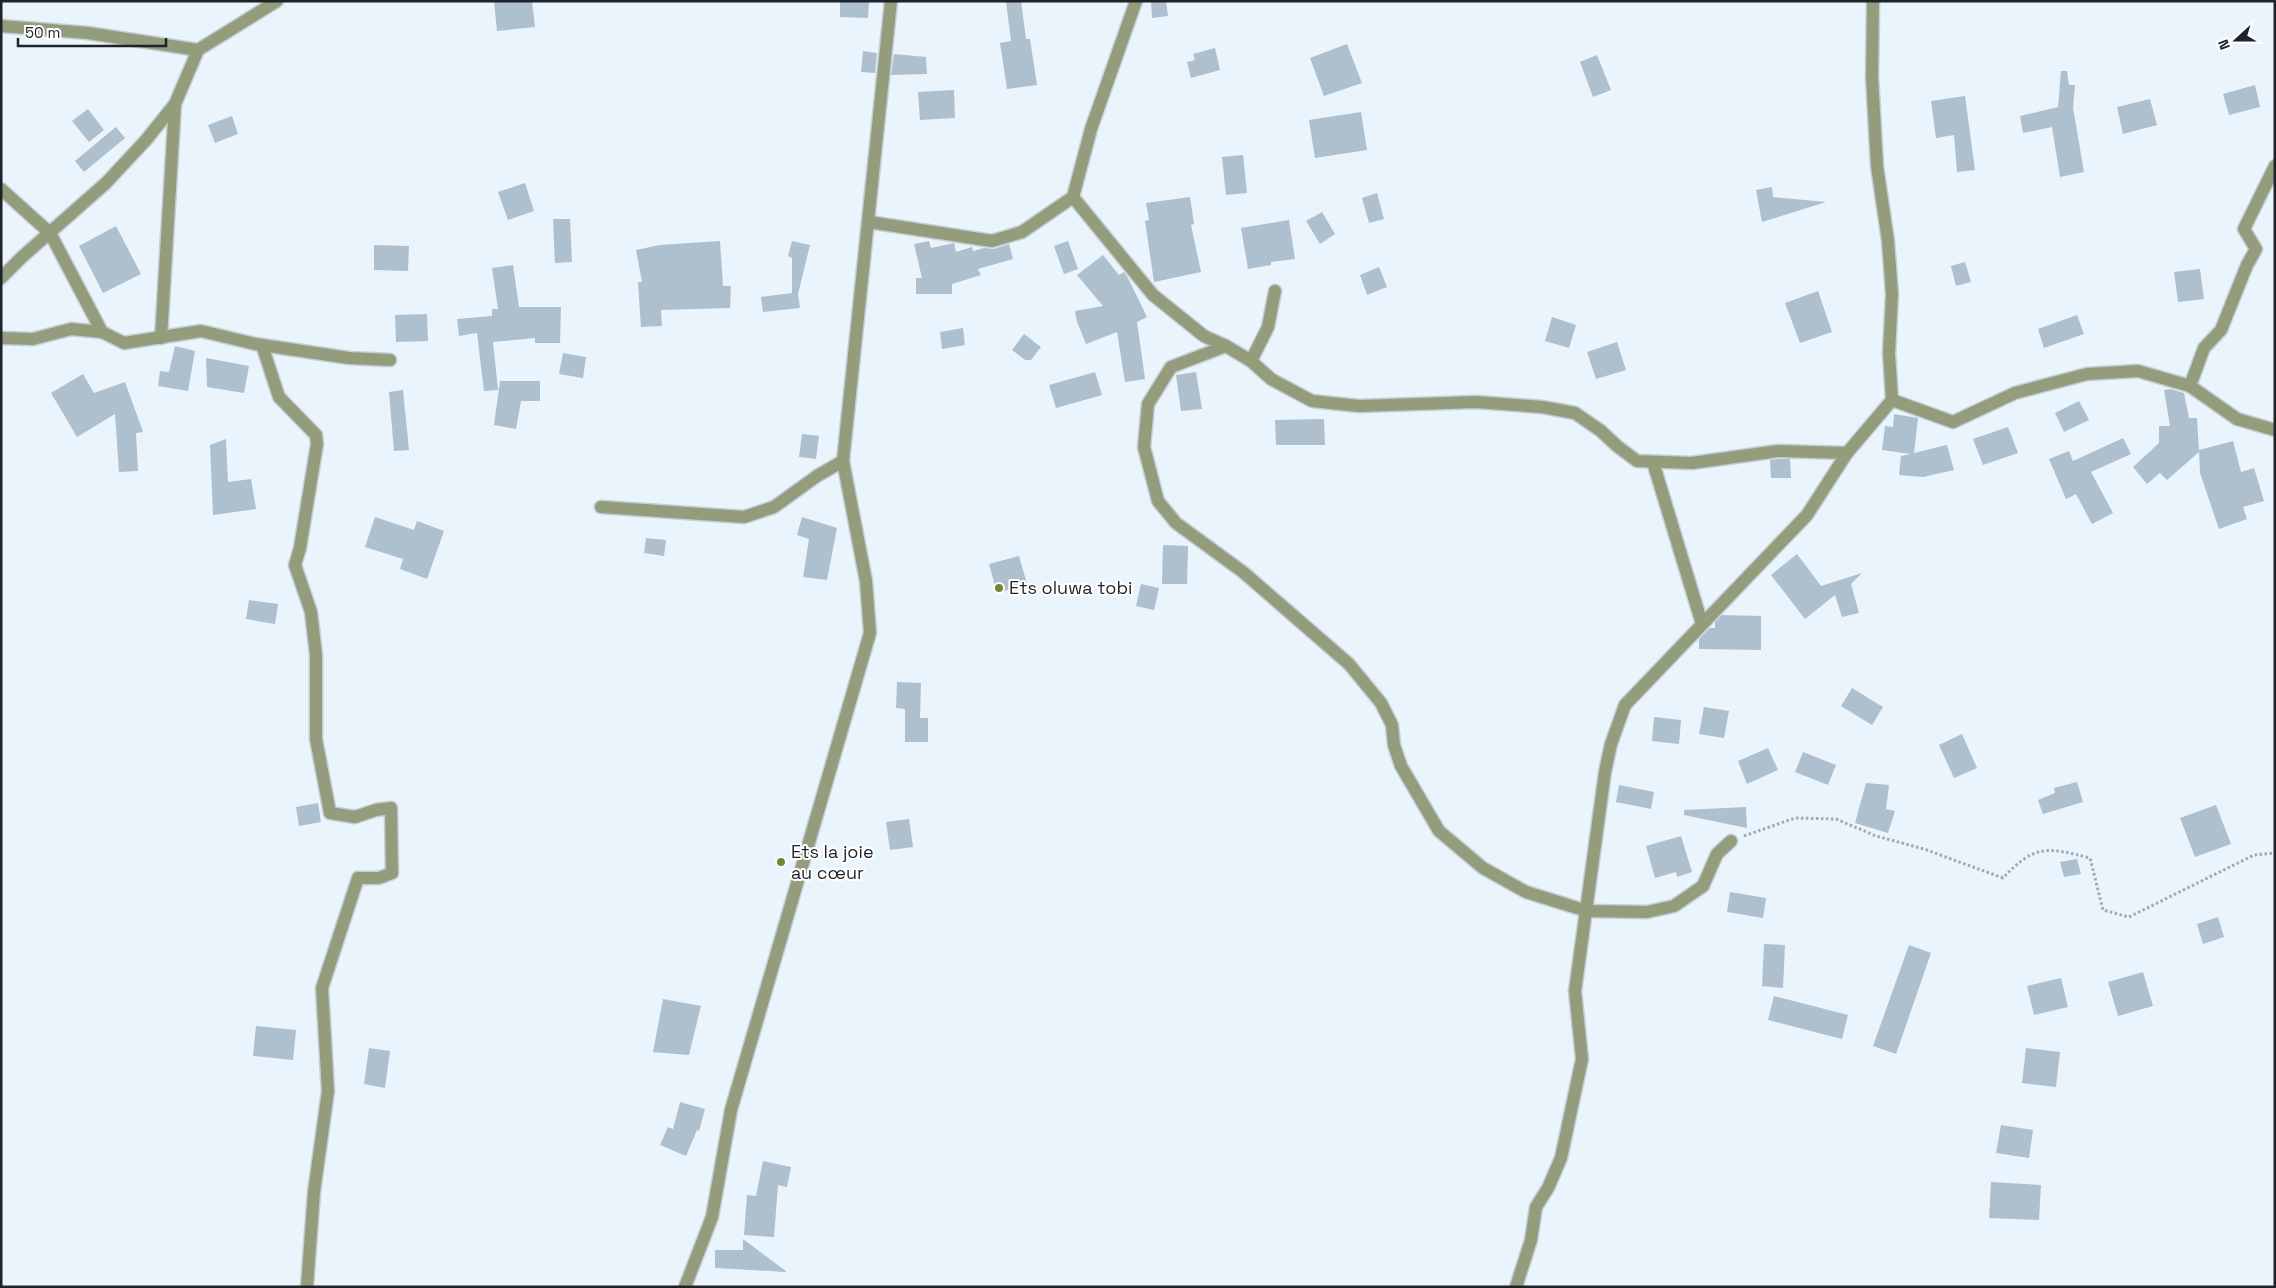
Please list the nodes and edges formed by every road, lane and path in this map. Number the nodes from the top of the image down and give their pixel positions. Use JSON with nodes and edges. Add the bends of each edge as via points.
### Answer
{"nodes":[{"id":1,"x":277,"y":1,"type":"edge"},
{"id":2,"x":891,"y":1,"type":"edge"},
{"id":3,"x":1136,"y":1,"type":"edge"},
{"id":4,"x":1874,"y":1,"type":"edge"},
{"id":5,"x":1,"y":26,"type":"edge"},
{"id":6,"x":198,"y":50,"type":"junction"},
{"id":7,"x":174,"y":104,"type":"junction"},
{"id":8,"x":2275,"y":166,"type":"edge"},
{"id":9,"x":1,"y":189,"type":"edge"},
{"id":10,"x":1073,"y":197,"type":"junction"},
{"id":11,"x":868,"y":222,"type":"junction"},
{"id":12,"x":50,"y":233,"type":"junction"},
{"id":13,"x":1,"y":278,"type":"edge"},
{"id":14,"x":1275,"y":291,"type":"dead end"},
{"id":15,"x":102,"y":332,"type":"junction"},
{"id":16,"x":1,"y":338,"type":"edge"},
{"id":17,"x":161,"y":338,"type":"junction"},
{"id":18,"x":262,"y":345,"type":"junction"},
{"id":19,"x":1226,"y":346,"type":"junction"},
{"id":20,"x":390,"y":360,"type":"dead end"},
{"id":21,"x":1250,"y":361,"type":"junction"},
{"id":22,"x":2190,"y":386,"type":"junction"},
{"id":23,"x":1892,"y":400,"type":"junction"},
{"id":24,"x":2275,"y":430,"type":"edge"},
{"id":25,"x":1847,"y":453,"type":"junction"},
{"id":26,"x":844,"y":461,"type":"junction"},
{"id":27,"x":1653,"y":462,"type":"junction"},
{"id":28,"x":601,"y":507,"type":"dead end"},
{"id":29,"x":1702,"y":624,"type":"junction"},
{"id":30,"x":1731,"y":842,"type":"joint"},
{"id":31,"x":2275,"y":853,"type":"edge"},
{"id":32,"x":1587,"y":911,"type":"junction"},
{"id":33,"x":307,"y":1287,"type":"edge"},
{"id":34,"x":685,"y":1287,"type":"edge"},
{"id":35,"x":1516,"y":1287,"type":"edge"}],
"edges":[{"from":1,"to":6,"type":"street"},
{"from":2,"to":11,"type":"street"},
{"from":3,"to":10,"type":"street","via":[[1091,129]]},
{"from":4,"to":23,"type":"street","via":[[1872,77],[1877,166],[1892,294],[1889,353]]},
{"from":5,"to":6,"type":"street","via":[[88,33]]},
{"from":6,"to":7,"type":"street"},
{"from":7,"to":12,"type":"street","via":[[106,183]]},
{"from":7,"to":17,"type":"street"},
{"from":8,"to":22,"type":"street","via":[[2244,229],[2256,250],[2243,273],[2221,330],[2204,348]]},
{"from":9,"to":12,"type":"street"},
{"from":10,"to":11,"type":"street","via":[[1022,232],[992,241]]},
{"from":10,"to":19,"type":"street","via":[[1154,295],[1204,336]]},
{"from":11,"to":26,"type":"street"},
{"from":12,"to":13,"type":"street"},
{"from":12,"to":15,"type":"street"},
{"from":14,"to":21,"type":"street","via":[[1268,327]]},
{"from":15,"to":16,"type":"street","via":[[71,330],[33,339]]},
{"from":15,"to":17,"type":"street","via":[[124,343]]},
{"from":17,"to":18,"type":"street","via":[[200,331]]},
{"from":18,"to":20,"type":"street","via":[[349,358]]},
{"from":18,"to":33,"type":"street","via":[[280,397],[316,435],[295,565],[311,612],[316,655],[316,739],[330,813],[355,817],[391,808],[392,873],[379,878],[358,878],[322,988],[328,1091],[314,1192]]},
{"from":19,"to":21,"type":"street"},
{"from":19,"to":32,"type":"street","via":[[1171,367],[1148,404],[1144,447],[1158,501],[1176,523],[1243,572],[1354,670],[1381,703],[1392,725],[1401,766],[1438,831],[1483,868],[1526,892]]},
{"from":21,"to":27,"type":"street","via":[[1271,379],[1312,401],[1359,406],[1476,402],[1575,413],[1637,460]]},
{"from":22,"to":23,"type":"street","via":[[2138,371],[2087,374],[2015,393],[1953,422]]},
{"from":22,"to":24,"type":"street","via":[[2237,419]]},
{"from":23,"to":25,"type":"street"},
{"from":25,"to":27,"type":"street","via":[[1778,451],[1692,463]]},
{"from":25,"to":29,"type":"street","via":[[1808,515]]},
{"from":26,"to":28,"type":"street","via":[[774,507],[744,517]]},
{"from":26,"to":34,"type":"street","via":[[866,581],[870,633],[731,1110],[712,1217]]},
{"from":27,"to":29,"type":"street"},
{"from":29,"to":32,"type":"street","via":[[1625,706],[1611,744]]},
{"from":30,"to":31,"type":"path","via":[[1795,818],[1836,819],[1876,836],[1924,849],[2003,878],[2037,851],[2055,849],[2090,858],[2103,910],[2129,918],[2254,855]]},
{"from":30,"to":32,"type":"street","via":[[1717,854],[1703,886],[1674,906],[1648,912]]},
{"from":32,"to":35,"type":"street","via":[[1575,991],[1582,1059],[1561,1158],[1536,1208],[1531,1240]]}]}
